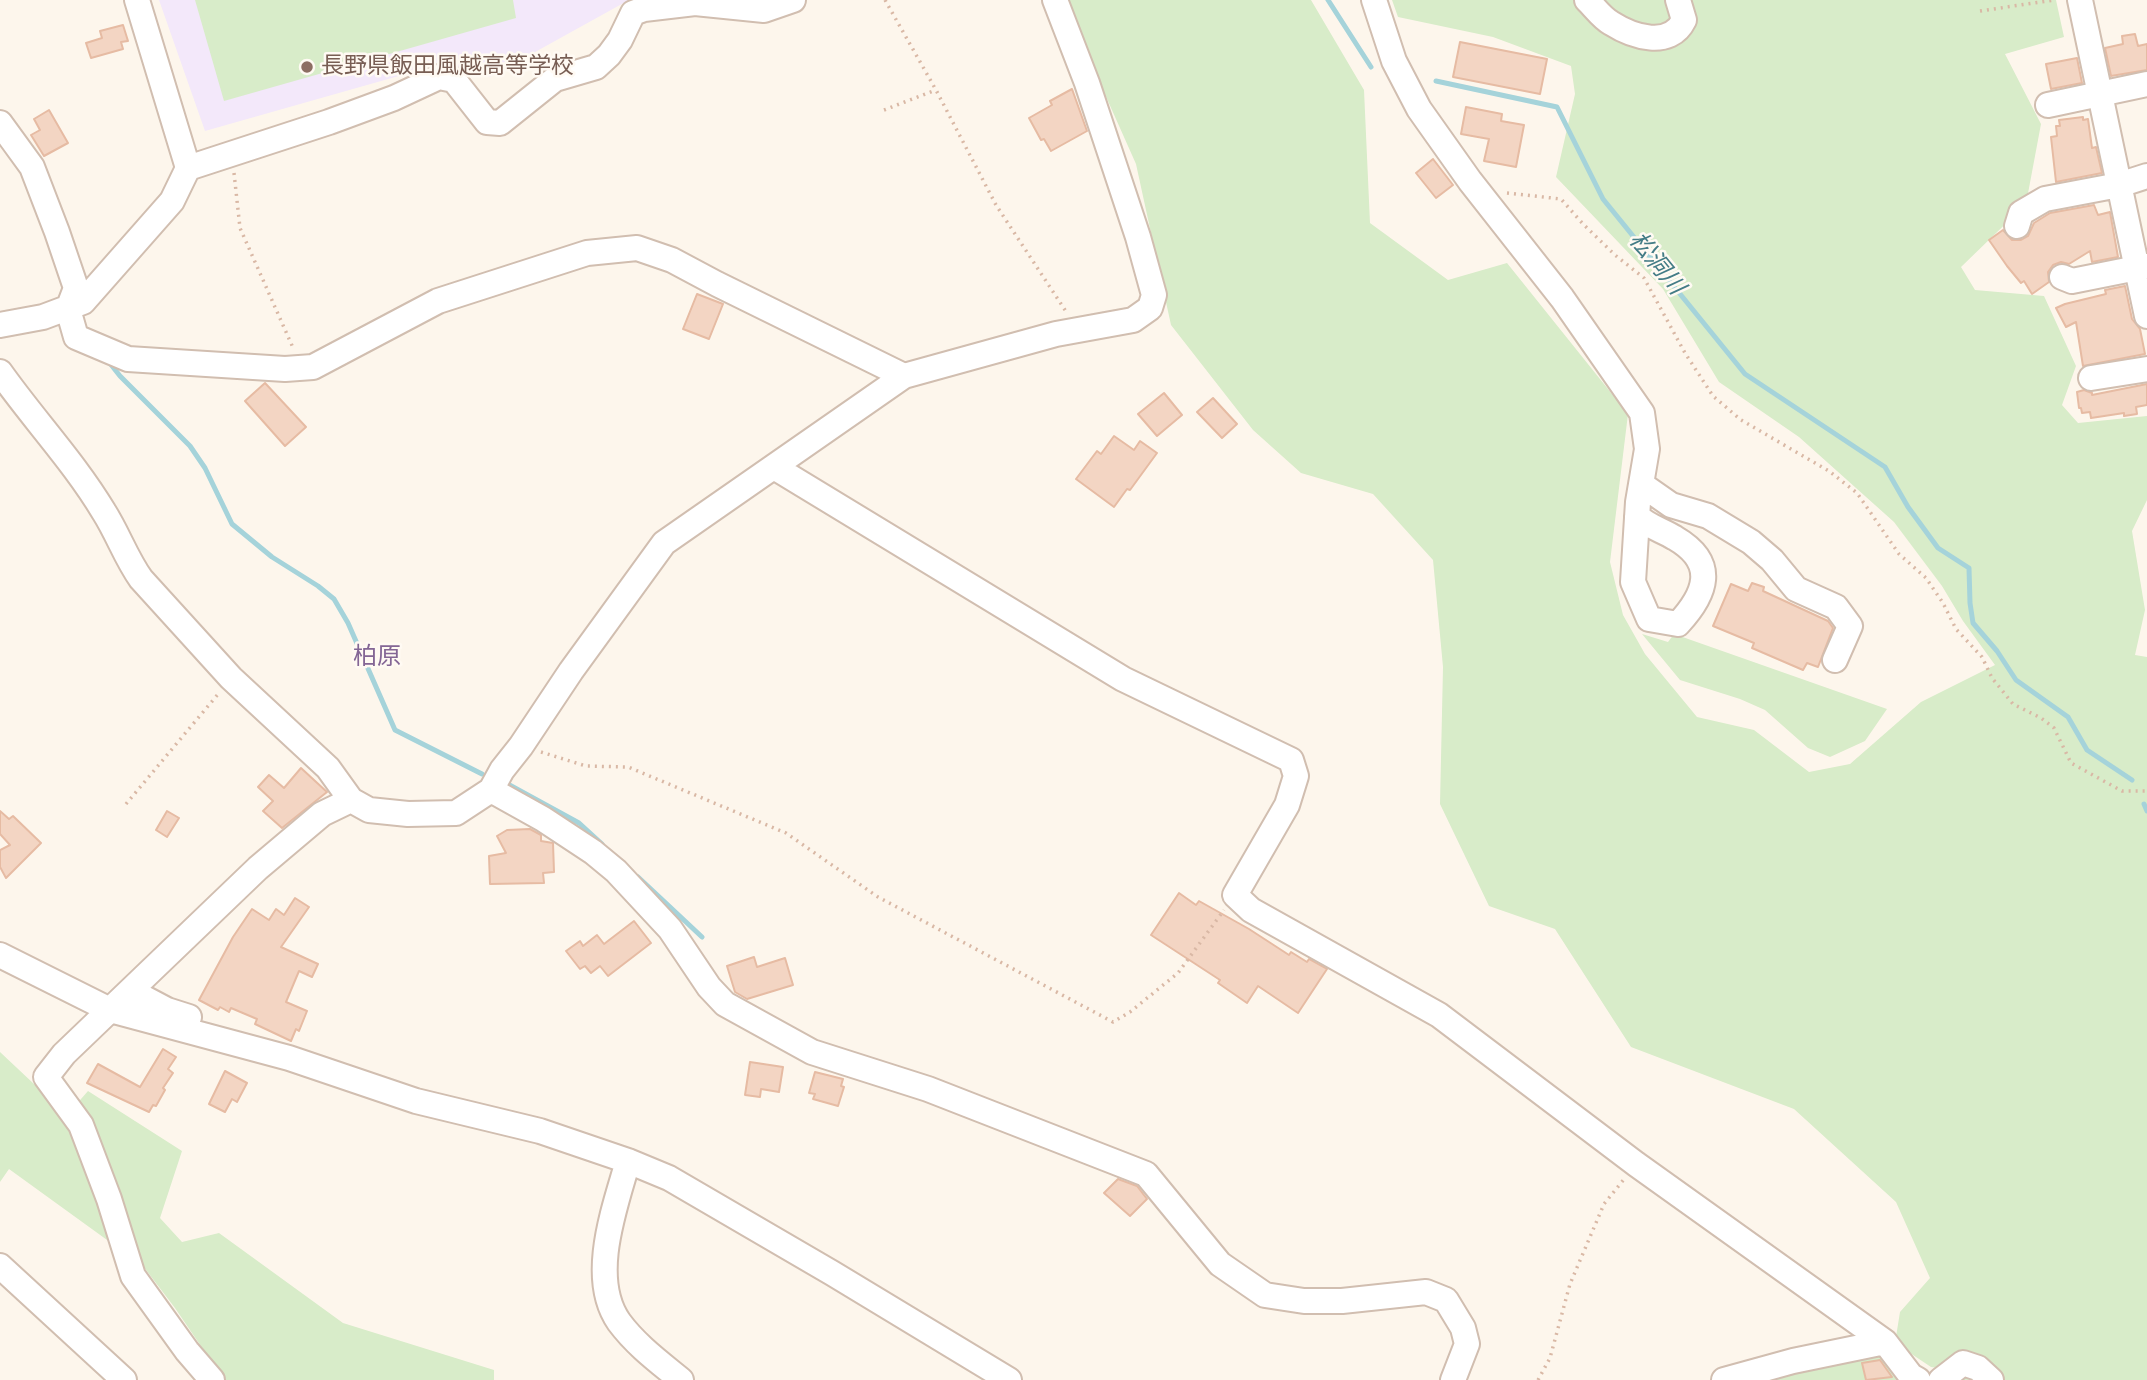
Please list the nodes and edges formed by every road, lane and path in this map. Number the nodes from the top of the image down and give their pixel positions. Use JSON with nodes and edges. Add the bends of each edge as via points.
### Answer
{"nodes":[{"id":1,"x":137,"y":0,"type":"edge"},
{"id":2,"x":793,"y":0,"type":"edge"},
{"id":3,"x":885,"y":0,"type":"edge"},
{"id":4,"x":1055,"y":0,"type":"edge"},
{"id":5,"x":1374,"y":0,"type":"edge"},
{"id":6,"x":1587,"y":0,"type":"edge"},
{"id":7,"x":1678,"y":0,"type":"edge"},
{"id":8,"x":2054,"y":0,"type":"edge"},
{"id":9,"x":2080,"y":0,"type":"edge"},
{"id":10,"x":1980,"y":11,"type":"dead end"},
{"id":11,"x":2147,"y":84,"type":"edge"},
{"id":12,"x":936,"y":90,"type":"junction"},
{"id":13,"x":2100,"y":93,"type":"junction"},
{"id":14,"x":2048,"y":105,"type":"dead end"},
{"id":15,"x":884,"y":110,"type":"dead end"},
{"id":16,"x":0,"y":123,"type":"edge"},
{"id":17,"x":233,"y":154,"type":"junction"},
{"id":18,"x":188,"y":168,"type":"junction"},
{"id":19,"x":2147,"y":176,"type":"edge"},
{"id":20,"x":2119,"y":185,"type":"junction"},
{"id":21,"x":1477,"y":190,"type":"junction"},
{"id":22,"x":2017,"y":226,"type":"dead end"},
{"id":23,"x":2143,"y":267,"type":"edge"},
{"id":24,"x":2062,"y":277,"type":"dead end"},
{"id":25,"x":68,"y":309,"type":"junction"},
{"id":26,"x":2147,"y":316,"type":"edge"},
{"id":27,"x":0,"y":325,"type":"edge"},
{"id":28,"x":1084,"y":329,"type":"junction"},
{"id":29,"x":302,"y":368,"type":"junction"},
{"id":30,"x":2147,"y":369,"type":"edge"},
{"id":31,"x":904,"y":376,"type":"junction"},
{"id":32,"x":2091,"y":378,"type":"dead end"},
{"id":33,"x":5,"y":391,"type":"edge"},
{"id":34,"x":774,"y":467,"type":"junction"},
{"id":35,"x":1835,"y":660,"type":"dead end"},
{"id":36,"x":232,"y":678,"type":"junction"},
{"id":37,"x":521,"y":747,"type":"junction"},
{"id":38,"x":491,"y":790,"type":"junction"},
{"id":39,"x":2147,"y":791,"type":"edge"},
{"id":40,"x":351,"y":800,"type":"junction"},
{"id":41,"x":126,"y":804,"type":"dead end"},
{"id":42,"x":1235,"y":895,"type":"junction"},
{"id":43,"x":0,"y":955,"type":"edge"},
{"id":44,"x":131,"y":991,"type":"junction"},
{"id":45,"x":110,"y":1010,"type":"junction"},
{"id":46,"x":247,"y":1034,"type":"dead end"},
{"id":47,"x":628,"y":1161,"type":"junction"},
{"id":48,"x":1636,"y":1164,"type":"junction"},
{"id":49,"x":0,"y":1266,"type":"edge"},
{"id":50,"x":1885,"y":1342,"type":"junction"},
{"id":51,"x":124,"y":1380,"type":"edge"},
{"id":52,"x":212,"y":1380,"type":"edge"},
{"id":53,"x":681,"y":1380,"type":"edge"},
{"id":54,"x":1009,"y":1380,"type":"edge"},
{"id":55,"x":1453,"y":1380,"type":"edge"},
{"id":56,"x":1538,"y":1380,"type":"edge"},
{"id":57,"x":1724,"y":1380,"type":"edge"},
{"id":58,"x":1918,"y":1380,"type":"edge"},
{"id":59,"x":1941,"y":1380,"type":"edge"},
{"id":60,"x":1991,"y":1380,"type":"edge"}],
"edges":[{"from":1,"to":18,"type":"street"},
{"from":2,"to":17,"type":"street","via":[[764,10],[695,3],[633,13],[610,55],[596,67],[555,79],[500,123],[487,122],[454,79],[439,77],[381,103]]},
{"from":3,"to":12,"type":"path"},
{"from":4,"to":28,"type":"street","via":[[1087,83],[1154,295],[1150,308],[1133,320]]},
{"from":5,"to":21,"type":"street","via":[[1394,61],[1419,109]]},
{"from":6,"to":7,"type":"street","via":[[1609,22],[1648,38],[1673,35],[1679,29],[1684,20]]},
{"from":8,"to":10,"type":"path"},
{"from":9,"to":13,"type":"street"},
{"from":11,"to":13,"type":"street"},
{"from":12,"to":15,"type":"path"},
{"from":12,"to":28,"type":"path","via":[[996,205],[1069,316]]},
{"from":13,"to":14,"type":"street"},
{"from":13,"to":20,"type":"street"},
{"from":16,"to":25,"type":"street","via":[[32,167],[57,232],[76,288]]},
{"from":17,"to":18,"type":"street"},
{"from":17,"to":29,"type":"path","via":[[240,228]]},
{"from":18,"to":25,"type":"street","via":[[172,201],[83,302]]},
{"from":19,"to":20,"type":"street"},
{"from":20,"to":22,"type":"street","via":[[2045,199],[2021,213]]},
{"from":20,"to":23,"type":"street"},
{"from":21,"to":35,"type":"street","via":[[1562,298],[1642,413],[1647,449],[1638,501],[1708,516],[1751,542],[1796,589],[1836,607],[1850,626]]},
{"from":21,"to":39,"type":"path","via":[[1561,198],[1599,240],[1644,278],[1713,396],[1741,421],[1829,471],[1857,493],[1899,554],[1926,578],[1992,678],[2013,704],[2054,728],[2071,763],[2122,791]]},
{"from":23,"to":24,"type":"street","via":[[2072,281]]},
{"from":23,"to":26,"type":"street"},
{"from":25,"to":27,"type":"street"},
{"from":25,"to":29,"type":"street","via":[[76,337],[128,359]]},
{"from":28,"to":31,"type":"street"},
{"from":29,"to":31,"type":"street","via":[[313,367],[438,301],[587,253],[636,248],[672,260]]},
{"from":30,"to":32,"type":"street"},
{"from":31,"to":34,"type":"street"},
{"from":33,"to":36,"type":"street","via":[[63,452],[105,513],[141,579]]},
{"from":34,"to":37,"type":"street","via":[[664,544]]},
{"from":34,"to":42,"type":"street","via":[[1123,679],[1291,760],[1296,776],[1287,805]]},
{"from":36,"to":40,"type":"street","via":[[328,768]]},
{"from":36,"to":41,"type":"path"},
{"from":37,"to":38,"type":"street"},
{"from":37,"to":42,"type":"path","via":[[586,766],[628,767],[786,833],[878,897],[1113,1021],[1178,973]]},
{"from":38,"to":40,"type":"street","via":[[456,813],[369,810]]},
{"from":38,"to":55,"type":"street","via":[[543,819],[616,871],[670,929],[725,1004],[812,1052],[928,1089],[1146,1174],[1220,1264],[1265,1295],[1342,1301],[1426,1292],[1446,1300],[1467,1344]]},
{"from":40,"to":44,"type":"street","via":[[322,814],[269,859]]},
{"from":42,"to":48,"type":"street","via":[[1251,911],[1439,1015]]},
{"from":43,"to":45,"type":"street"},
{"from":44,"to":45,"type":"street"},
{"from":44,"to":46,"type":"street","via":[[167,1010]]},
{"from":45,"to":47,"type":"street","via":[[289,1058],[416,1101],[540,1131]]},
{"from":45,"to":52,"type":"street","via":[[46,1077],[81,1125],[133,1276]]},
{"from":47,"to":53,"type":"street","via":[[606,1239],[606,1290],[617,1319],[640,1348]]},
{"from":47,"to":54,"type":"street","via":[[669,1178]]},
{"from":48,"to":50,"type":"street"},
{"from":48,"to":56,"type":"path","via":[[1604,1204],[1570,1284],[1550,1358]]},
{"from":49,"to":51,"type":"street"},
{"from":50,"to":57,"type":"street"},
{"from":50,"to":58,"type":"street"},
{"from":59,"to":60,"type":"street","via":[[1963,1363],[1978,1368]]}]}
